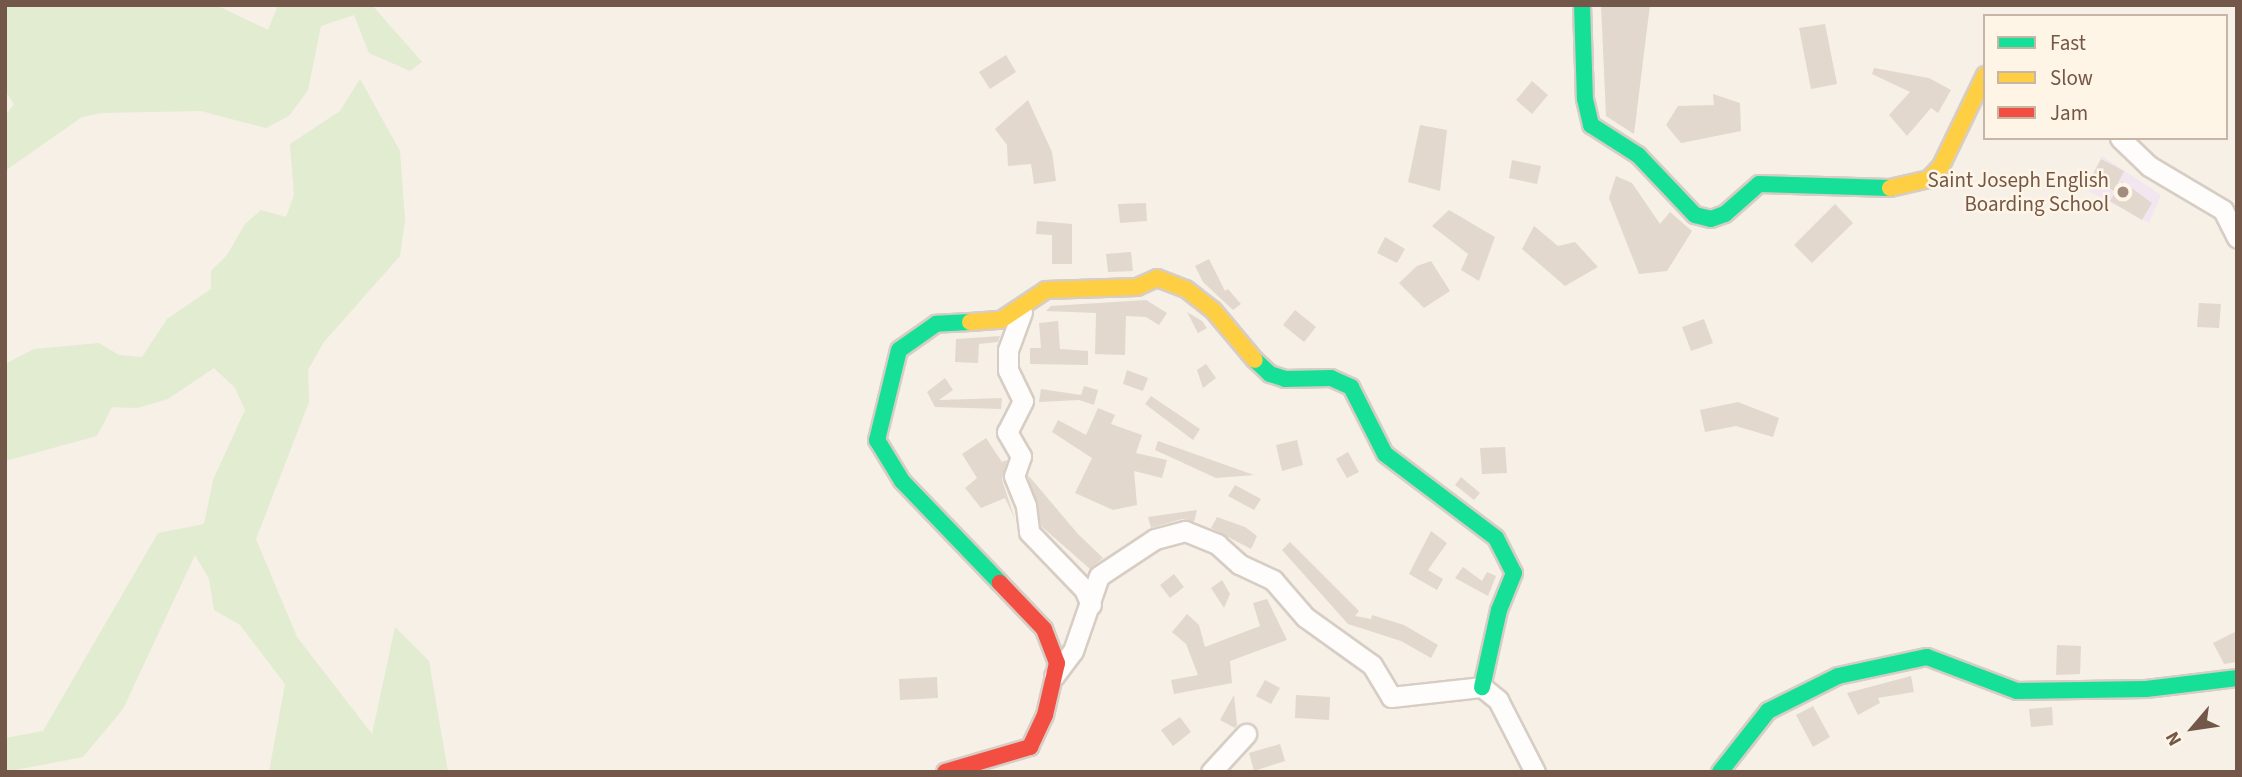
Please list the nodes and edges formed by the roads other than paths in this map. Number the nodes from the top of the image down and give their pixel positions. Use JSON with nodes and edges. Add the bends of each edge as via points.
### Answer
{"nodes":[{"id":1,"x":1582,"y":5,"type":"edge"},
{"id":2,"x":1983,"y":78,"type":"edge"},
{"id":3,"x":2122,"y":140,"type":"edge"},
{"id":4,"x":2237,"y":237,"type":"edge"},
{"id":5,"x":1022,"y":312,"type":"dead end"},
{"id":6,"x":1091,"y":605,"type":"junction"},
{"id":7,"x":1054,"y":677,"type":"junction"},
{"id":8,"x":2237,"y":678,"type":"edge"},
{"id":9,"x":1482,"y":687,"type":"junction"},
{"id":10,"x":1246,"y":734,"type":"dead end"},
{"id":11,"x":945,"y":772,"type":"edge"},
{"id":12,"x":1211,"y":772,"type":"edge"},
{"id":13,"x":1535,"y":772,"type":"edge"},
{"id":14,"x":1720,"y":772,"type":"edge"}],
"edges":[{"from":1,"to":2,"type":"street","via":[[1585,99],[1591,125],[1638,155],[1695,215],[1712,219],[1725,214],[1759,184],[1894,187],[1929,178],[1941,166],[1962,114]]},
{"from":3,"to":4,"type":"street","via":[[2149,166],[2223,210]]},
{"from":5,"to":6,"type":"street","via":[[1008,350],[1008,370],[1023,401],[1007,432],[1021,456],[1014,476],[1026,506],[1029,532],[1084,589]]},
{"from":6,"to":7,"type":"street","via":[[1073,651]]},
{"from":6,"to":9,"type":"street","via":[[1099,576],[1155,539],[1185,531],[1273,580],[1306,617],[1372,665],[1391,697]]},
{"from":7,"to":9,"type":"street","via":[[1057,663],[1044,629],[902,481],[877,440],[899,350],[936,324],[1001,320],[1046,290],[1136,287],[1157,278],[1186,289],[1213,310],[1270,374],[1285,379],[1331,378],[1351,387],[1385,454],[1496,538],[1514,573],[1499,610]]},
{"from":7,"to":11,"type":"street","via":[[1045,715],[1030,747]]},
{"from":8,"to":14,"type":"street","via":[[2146,689],[2017,691],[1927,657],[1838,676],[1768,711]]},
{"from":9,"to":13,"type":"street","via":[[1498,700]]},
{"from":10,"to":12,"type":"street"}]}
